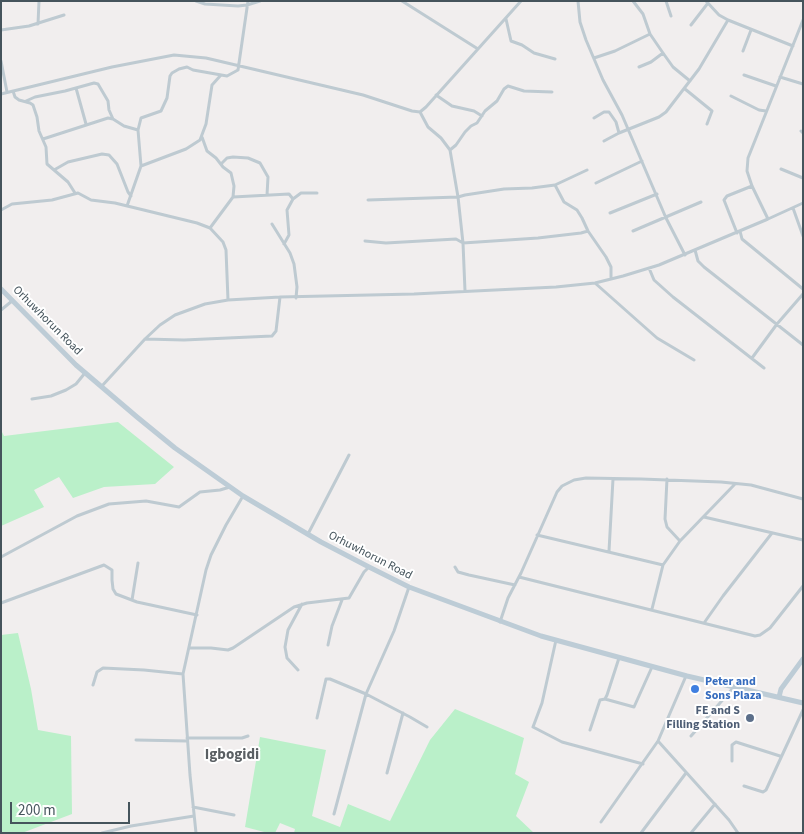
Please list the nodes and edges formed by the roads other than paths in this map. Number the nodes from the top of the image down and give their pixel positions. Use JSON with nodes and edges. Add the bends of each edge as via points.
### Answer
{"nodes":[{"id":1,"x":39,"y":1,"type":"edge"},
{"id":2,"x":196,"y":1,"type":"edge"},
{"id":3,"x":260,"y":1,"type":"edge"},
{"id":4,"x":402,"y":1,"type":"edge"},
{"id":5,"x":521,"y":1,"type":"edge"},
{"id":6,"x":578,"y":1,"type":"edge"},
{"id":7,"x":633,"y":1,"type":"edge"},
{"id":8,"x":666,"y":1,"type":"edge"},
{"id":9,"x":707,"y":2,"type":"edge"},
{"id":10,"x":206,"y":3,"type":"edge"},
{"id":11,"x":248,"y":3,"type":"edge"},
{"id":12,"x":64,"y":15,"type":"dead end"},
{"id":13,"x":671,"y":16,"type":"dead end"},
{"id":14,"x":506,"y":18,"type":"junction"},
{"id":15,"x":728,"y":20,"type":"junction"},
{"id":16,"x":803,"y":20,"type":"edge"},
{"id":17,"x":38,"y":24,"type":"junction"},
{"id":18,"x":690,"y":24,"type":"dead end"},
{"id":19,"x":1,"y":30,"type":"edge"},
{"id":20,"x":751,"y":30,"type":"junction"},
{"id":21,"x":650,"y":34,"type":"junction"},
{"id":22,"x":792,"y":46,"type":"junction"},
{"id":23,"x":478,"y":48,"type":"junction"},
{"id":24,"x":743,"y":52,"type":"dead end"},
{"id":25,"x":663,"y":53,"type":"junction"},
{"id":26,"x":594,"y":58,"type":"junction"},
{"id":27,"x":555,"y":59,"type":"dead end"},
{"id":28,"x":1,"y":60,"type":"edge"},
{"id":29,"x":239,"y":66,"type":"junction"},
{"id":30,"x":639,"y":67,"type":"dead end"},
{"id":31,"x":222,"y":74,"type":"junction"},
{"id":32,"x":744,"y":74,"type":"dead end"},
{"id":33,"x":780,"y":77,"type":"junction"},
{"id":34,"x":690,"y":81,"type":"junction"},
{"id":35,"x":803,"y":84,"type":"edge"},
{"id":36,"x":776,"y":86,"type":"junction"},
{"id":37,"x":76,"y":88,"type":"junction"},
{"id":38,"x":685,"y":89,"type":"junction"},
{"id":39,"x":13,"y":91,"type":"junction"},
{"id":40,"x":7,"y":92,"type":"junction"},
{"id":41,"x":552,"y":92,"type":"dead end"},
{"id":42,"x":1,"y":94,"type":"edge"},
{"id":43,"x":436,"y":96,"type":"junction"},
{"id":44,"x":731,"y":96,"type":"dead end"},
{"id":45,"x":26,"y":102,"type":"junction"},
{"id":46,"x":766,"y":111,"type":"junction"},
{"id":47,"x":420,"y":112,"type":"junction"},
{"id":48,"x":482,"y":116,"type":"junction"},
{"id":49,"x":594,"y":118,"type":"dead end"},
{"id":50,"x":113,"y":119,"type":"junction"},
{"id":51,"x":86,"y":124,"type":"junction"},
{"id":52,"x":707,"y":124,"type":"dead end"},
{"id":53,"x":138,"y":130,"type":"junction"},
{"id":54,"x":628,"y":130,"type":"junction"},
{"id":55,"x":619,"y":133,"type":"junction"},
{"id":56,"x":202,"y":136,"type":"junction"},
{"id":57,"x":43,"y":139,"type":"junction"},
{"id":58,"x":604,"y":141,"type":"dead end"},
{"id":59,"x":450,"y":150,"type":"junction"},
{"id":60,"x":642,"y":161,"type":"junction"},
{"id":61,"x":220,"y":164,"type":"junction"},
{"id":62,"x":140,"y":166,"type":"junction"},
{"id":63,"x":781,"y":169,"type":"dead end"},
{"id":64,"x":54,"y":170,"type":"junction"},
{"id":65,"x":587,"y":170,"type":"dead end"},
{"id":66,"x":803,"y":178,"type":"edge"},
{"id":67,"x":596,"y":183,"type":"dead end"},
{"id":68,"x":555,"y":185,"type":"junction"},
{"id":69,"x":752,"y":186,"type":"junction"},
{"id":70,"x":75,"y":192,"type":"junction"},
{"id":71,"x":317,"y":193,"type":"dead end"},
{"id":72,"x":657,"y":194,"type":"junction"},
{"id":73,"x":267,"y":195,"type":"junction"},
{"id":74,"x":131,"y":196,"type":"junction"},
{"id":75,"x":233,"y":197,"type":"junction"},
{"id":76,"x":458,"y":197,"type":"junction"},
{"id":77,"x":293,"y":199,"type":"junction"},
{"id":78,"x":368,"y":200,"type":"dead end"},
{"id":79,"x":701,"y":202,"type":"dead end"},
{"id":80,"x":803,"y":203,"type":"edge"},
{"id":81,"x":127,"y":206,"type":"junction"},
{"id":82,"x":793,"y":208,"type":"junction"},
{"id":83,"x":1,"y":210,"type":"edge"},
{"id":84,"x":610,"y":213,"type":"dead end"},
{"id":85,"x":666,"y":218,"type":"junction"},
{"id":86,"x":768,"y":219,"type":"junction"},
{"id":87,"x":272,"y":224,"type":"dead end"},
{"id":88,"x":210,"y":228,"type":"junction"},
{"id":89,"x":588,"y":231,"type":"junction"},
{"id":90,"x":633,"y":232,"type":"dead end"},
{"id":91,"x":738,"y":232,"type":"junction"},
{"id":92,"x":803,"y":236,"type":"edge"},
{"id":93,"x":365,"y":241,"type":"dead end"},
{"id":94,"x":463,"y":243,"type":"junction"},
{"id":95,"x":284,"y":244,"type":"junction"},
{"id":96,"x":695,"y":250,"type":"junction"},
{"id":97,"x":684,"y":255,"type":"junction"},
{"id":98,"x":649,"y":268,"type":"junction"},
{"id":99,"x":611,"y":279,"type":"junction"},
{"id":100,"x":595,"y":282,"type":"junction"},
{"id":101,"x":1,"y":288,"type":"edge"},
{"id":102,"x":803,"y":289,"type":"edge"},
{"id":103,"x":465,"y":291,"type":"junction"},
{"id":104,"x":803,"y":294,"type":"edge"},
{"id":105,"x":280,"y":297,"type":"junction"},
{"id":106,"x":296,"y":298,"type":"junction"},
{"id":107,"x":12,"y":300,"type":"junction"},
{"id":108,"x":228,"y":300,"type":"junction"},
{"id":109,"x":1,"y":310,"type":"edge"},
{"id":110,"x":776,"y":324,"type":"junction"},
{"id":111,"x":145,"y":339,"type":"junction"},
{"id":112,"x":803,"y":345,"type":"edge"},
{"id":113,"x":751,"y":358,"type":"junction"},
{"id":114,"x":694,"y":360,"type":"dead end"},
{"id":115,"x":764,"y":368,"type":"dead end"},
{"id":116,"x":85,"y":372,"type":"junction"},
{"id":117,"x":102,"y":387,"type":"junction"},
{"id":118,"x":32,"y":399,"type":"dead end"},
{"id":119,"x":350,"y":454,"type":"dead end"},
{"id":120,"x":613,"y":478,"type":"junction"},
{"id":121,"x":667,"y":480,"type":"junction"},
{"id":122,"x":725,"y":482,"type":"junction"},
{"id":123,"x":735,"y":484,"type":"junction"},
{"id":124,"x":230,"y":487,"type":"junction"},
{"id":125,"x":726,"y":492,"type":"junction"},
{"id":126,"x":243,"y":496,"type":"junction"},
{"id":127,"x":803,"y":499,"type":"edge"},
{"id":128,"x":703,"y":517,"type":"junction"},
{"id":129,"x":772,"y":533,"type":"junction"},
{"id":130,"x":308,"y":534,"type":"junction"},
{"id":131,"x":537,"y":535,"type":"junction"},
{"id":132,"x":680,"y":540,"type":"junction"},
{"id":133,"x":803,"y":540,"type":"edge"},
{"id":134,"x":609,"y":551,"type":"junction"},
{"id":135,"x":1,"y":557,"type":"edge"},
{"id":136,"x":138,"y":563,"type":"dead end"},
{"id":137,"x":663,"y":565,"type":"junction"},
{"id":138,"x":368,"y":567,"type":"junction"},
{"id":139,"x":455,"y":567,"type":"dead end"},
{"id":140,"x":519,"y":577,"type":"junction"},
{"id":141,"x":515,"y":585,"type":"junction"},
{"id":142,"x":803,"y":586,"type":"edge"},
{"id":143,"x":409,"y":587,"type":"junction"},
{"id":144,"x":801,"y":590,"type":"edge"},
{"id":145,"x":132,"y":600,"type":"junction"},
{"id":146,"x":342,"y":600,"type":"junction"},
{"id":147,"x":1,"y":603,"type":"edge"},
{"id":148,"x":302,"y":604,"type":"junction"},
{"id":149,"x":652,"y":610,"type":"junction"},
{"id":150,"x":197,"y":615,"type":"junction"},
{"id":151,"x":500,"y":622,"type":"junction"},
{"id":152,"x":704,"y":623,"type":"junction"},
{"id":153,"x":556,"y":640,"type":"junction"},
{"id":154,"x":328,"y":645,"type":"dead end"},
{"id":155,"x":189,"y":648,"type":"junction"},
{"id":156,"x":619,"y":658,"type":"junction"},
{"id":157,"x":803,"y":659,"type":"edge"},
{"id":158,"x":652,"y":667,"type":"junction"},
{"id":159,"x":298,"y":670,"type":"dead end"},
{"id":160,"x":183,"y":674,"type":"junction"},
{"id":161,"x":687,"y":676,"type":"junction"},
{"id":162,"x":93,"y":685,"type":"dead end"},
{"id":163,"x":734,"y":687,"type":"junction"},
{"id":164,"x":366,"y":694,"type":"junction"},
{"id":165,"x":779,"y":698,"type":"junction"},
{"id":166,"x":605,"y":699,"type":"junction"},
{"id":167,"x":803,"y":704,"type":"edge"},
{"id":168,"x":803,"y":710,"type":"edge"},
{"id":169,"x":402,"y":713,"type":"junction"},
{"id":170,"x":317,"y":718,"type":"dead end"},
{"id":171,"x":427,"y":727,"type":"dead end"},
{"id":172,"x":590,"y":730,"type":"dead end"},
{"id":173,"x":248,"y":736,"type":"dead end"},
{"id":174,"x":691,"y":736,"type":"dead end"},
{"id":175,"x":136,"y":740,"type":"dead end"},
{"id":176,"x":187,"y":740,"type":"junction"},
{"id":177,"x":658,"y":741,"type":"junction"},
{"id":178,"x":780,"y":756,"type":"junction"},
{"id":179,"x":732,"y":761,"type":"dead end"},
{"id":180,"x":643,"y":764,"type":"junction"},
{"id":181,"x":387,"y":773,"type":"dead end"},
{"id":182,"x":686,"y":773,"type":"junction"},
{"id":183,"x":744,"y":786,"type":"dead end"},
{"id":184,"x":715,"y":804,"type":"junction"},
{"id":185,"x":193,"y":807,"type":"junction"},
{"id":186,"x":334,"y":814,"type":"dead end"},
{"id":187,"x":234,"y":815,"type":"dead end"},
{"id":188,"x":194,"y":816,"type":"junction"},
{"id":189,"x":601,"y":822,"type":"dead end"},
{"id":190,"x":102,"y":833,"type":"edge"},
{"id":191,"x":196,"y":833,"type":"edge"},
{"id":192,"x":641,"y":833,"type":"edge"},
{"id":193,"x":691,"y":833,"type":"edge"},
{"id":194,"x":738,"y":833,"type":"edge"}],
"edges":[{"from":1,"to":17,"type":"street"},
{"from":2,"to":10,"type":"street"},
{"from":3,"to":11,"type":"street"},
{"from":4,"to":23,"type":"street"},
{"from":5,"to":14,"type":"street"},
{"from":6,"to":26,"type":"street","via":[[580,22]]},
{"from":7,"to":21,"type":"street"},
{"from":8,"to":13,"type":"street"},
{"from":9,"to":15,"type":"street"},
{"from":9,"to":18,"type":"street"},
{"from":10,"to":11,"type":"street"},
{"from":11,"to":29,"type":"street"},
{"from":12,"to":17,"type":"street"},
{"from":14,"to":23,"type":"street"},
{"from":14,"to":27,"type":"street","via":[[511,41]]},
{"from":15,"to":20,"type":"street"},
{"from":15,"to":34,"type":"street"},
{"from":16,"to":22,"type":"street"},
{"from":17,"to":19,"type":"street"},
{"from":20,"to":22,"type":"street"},
{"from":20,"to":24,"type":"street"},
{"from":21,"to":25,"type":"street"},
{"from":21,"to":26,"type":"street"},
{"from":22,"to":33,"type":"street"},
{"from":23,"to":43,"type":"street"},
{"from":25,"to":30,"type":"street"},
{"from":25,"to":34,"type":"street","via":[[673,67]]},
{"from":26,"to":54,"type":"street"},
{"from":28,"to":40,"type":"street"},
{"from":29,"to":31,"type":"street","via":[[234,73]]},
{"from":29,"to":39,"type":"street","via":[[190,55],[161,56]]},
{"from":29,"to":47,"type":"street"},
{"from":31,"to":53,"type":"street","via":[[187,67],[172,73],[165,105],[160,111],[141,118]]},
{"from":31,"to":56,"type":"street","via":[[212,85]]},
{"from":32,"to":36,"type":"street"},
{"from":33,"to":35,"type":"street"},
{"from":33,"to":36,"type":"street"},
{"from":34,"to":38,"type":"street"},
{"from":36,"to":46,"type":"street"},
{"from":37,"to":45,"type":"street"},
{"from":37,"to":50,"type":"street","via":[[98,84]]},
{"from":37,"to":51,"type":"street"},
{"from":38,"to":52,"type":"street","via":[[712,111]]},
{"from":38,"to":54,"type":"street","via":[[666,112]]},
{"from":39,"to":40,"type":"street"},
{"from":39,"to":45,"type":"street","via":[[15,97]]},
{"from":40,"to":42,"type":"street"},
{"from":41,"to":48,"type":"street","via":[[524,91],[508,86]]},
{"from":43,"to":47,"type":"street"},
{"from":43,"to":48,"type":"street","via":[[452,106]]},
{"from":44,"to":46,"type":"street"},
{"from":45,"to":57,"type":"street","via":[[33,105]]},
{"from":46,"to":69,"type":"street","via":[[748,158],[747,171]]},
{"from":47,"to":59,"type":"street","via":[[428,127]]},
{"from":48,"to":59,"type":"street"},
{"from":49,"to":55,"type":"street","via":[[609,112]]},
{"from":50,"to":51,"type":"street"},
{"from":50,"to":53,"type":"street"},
{"from":51,"to":57,"type":"street"},
{"from":53,"to":62,"type":"street"},
{"from":54,"to":55,"type":"street"},
{"from":54,"to":60,"type":"street"},
{"from":55,"to":58,"type":"street"},
{"from":56,"to":61,"type":"street","via":[[207,151]]},
{"from":56,"to":62,"type":"street","via":[[186,149]]},
{"from":57,"to":64,"type":"street","via":[[47,164]]},
{"from":59,"to":76,"type":"street"},
{"from":60,"to":67,"type":"street"},
{"from":60,"to":72,"type":"street"},
{"from":61,"to":73,"type":"street","via":[[233,157],[260,163],[268,177]]},
{"from":61,"to":75,"type":"street","via":[[231,173]]},
{"from":62,"to":74,"type":"street"},
{"from":63,"to":66,"type":"street"},
{"from":64,"to":70,"type":"street"},
{"from":64,"to":74,"type":"street","via":[[68,162],[109,155],[117,164]]},
{"from":65,"to":68,"type":"street"},
{"from":68,"to":76,"type":"street","via":[[504,188]]},
{"from":68,"to":89,"type":"street","via":[[564,202],[577,210]]},
{"from":69,"to":86,"type":"street"},
{"from":69,"to":91,"type":"street","via":[[724,200]]},
{"from":70,"to":81,"type":"street","via":[[91,200]]},
{"from":70,"to":83,"type":"street","via":[[52,200],[12,204]]},
{"from":71,"to":77,"type":"street","via":[[301,193]]},
{"from":72,"to":84,"type":"street"},
{"from":72,"to":85,"type":"street"},
{"from":73,"to":75,"type":"street"},
{"from":73,"to":77,"type":"street","via":[[289,194]]},
{"from":74,"to":81,"type":"street"},
{"from":75,"to":88,"type":"street"},
{"from":76,"to":78,"type":"street"},
{"from":76,"to":94,"type":"street"},
{"from":77,"to":95,"type":"street","via":[[287,210],[289,235]]},
{"from":79,"to":85,"type":"street"},
{"from":80,"to":82,"type":"street"},
{"from":81,"to":88,"type":"street"},
{"from":82,"to":86,"type":"street"},
{"from":82,"to":92,"type":"street"},
{"from":85,"to":90,"type":"street"},
{"from":85,"to":97,"type":"street"},
{"from":86,"to":91,"type":"street"},
{"from":87,"to":95,"type":"street"},
{"from":88,"to":108,"type":"street","via":[[226,250]]},
{"from":89,"to":94,"type":"street"},
{"from":89,"to":99,"type":"street","via":[[611,267]]},
{"from":91,"to":96,"type":"street"},
{"from":91,"to":102,"type":"street","via":[[742,239]]},
{"from":93,"to":94,"type":"street","via":[[456,239]]},
{"from":94,"to":103,"type":"street"},
{"from":95,"to":106,"type":"street","via":[[294,264]]},
{"from":96,"to":97,"type":"street"},
{"from":96,"to":110,"type":"street","via":[[704,266]]},
{"from":97,"to":98,"type":"street"},
{"from":98,"to":99,"type":"street"},
{"from":98,"to":113,"type":"street","via":[[654,280],[673,297]]},
{"from":99,"to":100,"type":"street"},
{"from":100,"to":103,"type":"street"},
{"from":100,"to":114,"type":"street","via":[[657,338]]},
{"from":101,"to":107,"type":"street","name":"Orhuwhorun Road"},
{"from":103,"to":106,"type":"street"},
{"from":104,"to":110,"type":"street"},
{"from":105,"to":106,"type":"street"},
{"from":105,"to":108,"type":"street"},
{"from":105,"to":111,"type":"street","via":[[276,331],[272,336]]},
{"from":107,"to":109,"type":"street"},
{"from":107,"to":116,"type":"street","name":"Orhuwhorun Road"},
{"from":108,"to":111,"type":"street","via":[[182,312]]},
{"from":110,"to":112,"type":"street"},
{"from":110,"to":113,"type":"street"},
{"from":111,"to":117,"type":"street"},
{"from":113,"to":115,"type":"street"},
{"from":116,"to":117,"type":"street","name":"Orhuwhorun Road"},
{"from":116,"to":118,"type":"street","via":[[76,384],[66,390]]},
{"from":117,"to":124,"type":"street","name":"Orhuwhorun Road","via":[[176,448]]},
{"from":119,"to":130,"type":"street"},
{"from":120,"to":121,"type":"street"},
{"from":120,"to":131,"type":"street","via":[[574,480],[562,486]]},
{"from":120,"to":134,"type":"street"},
{"from":121,"to":122,"type":"street"},
{"from":121,"to":132,"type":"street","via":[[665,519],[667,527]]},
{"from":122,"to":123,"type":"street"},
{"from":122,"to":125,"type":"street"},
{"from":123,"to":125,"type":"street"},
{"from":123,"to":127,"type":"street"},
{"from":124,"to":126,"type":"street","name":"Orhuwhorun Road"},
{"from":124,"to":135,"type":"street","via":[[200,492],[179,507],[146,501],[109,504],[77,516]]},
{"from":125,"to":128,"type":"street"},
{"from":126,"to":130,"type":"street","name":"Orhuwhorun Road"},
{"from":126,"to":150,"type":"street","via":[[211,555]]},
{"from":128,"to":129,"type":"street"},
{"from":128,"to":132,"type":"street"},
{"from":129,"to":133,"type":"street"},
{"from":129,"to":152,"type":"street"},
{"from":130,"to":138,"type":"street","name":"Orhuwhorun Road"},
{"from":131,"to":134,"type":"street"},
{"from":131,"to":140,"type":"street"},
{"from":132,"to":137,"type":"street"},
{"from":134,"to":137,"type":"street"},
{"from":136,"to":145,"type":"street"},
{"from":137,"to":149,"type":"street"},
{"from":138,"to":143,"type":"street","name":"Orhuwhorun Road"},
{"from":138,"to":146,"type":"street","via":[[352,596]]},
{"from":139,"to":141,"type":"street","via":[[458,572]]},
{"from":140,"to":141,"type":"street"},
{"from":140,"to":149,"type":"street"},
{"from":141,"to":151,"type":"street"},
{"from":142,"to":144,"type":"street"},
{"from":143,"to":151,"type":"street","name":"Orhuwhorun Road"},
{"from":143,"to":164,"type":"street"},
{"from":144,"to":152,"type":"street","via":[[770,628],[760,635]]},
{"from":145,"to":147,"type":"street","via":[[116,594],[112,570],[104,565]]},
{"from":145,"to":150,"type":"street"},
{"from":146,"to":148,"type":"street"},
{"from":146,"to":154,"type":"street"},
{"from":148,"to":155,"type":"street","via":[[228,650]]},
{"from":148,"to":159,"type":"street","via":[[288,630],[285,647],[287,658]]},
{"from":149,"to":152,"type":"street"},
{"from":150,"to":155,"type":"street"},
{"from":151,"to":153,"type":"street","name":"Orhuwhorun Road"},
{"from":153,"to":156,"type":"street","name":"Orhuwhorun Road"},
{"from":153,"to":180,"type":"street","via":[[542,703],[533,727],[562,742]]},
{"from":155,"to":160,"type":"street"},
{"from":156,"to":158,"type":"street","name":"Orhuwhorun Road"},
{"from":156,"to":166,"type":"street"},
{"from":157,"to":165,"type":"street","via":[[780,689]]},
{"from":158,"to":161,"type":"street","name":"Orhuwhorun Road"},
{"from":158,"to":166,"type":"street","via":[[634,707]]},
{"from":160,"to":162,"type":"street","via":[[104,668],[97,672]]},
{"from":160,"to":176,"type":"street"},
{"from":161,"to":163,"type":"street","name":"Orhuwhorun Road"},
{"from":161,"to":177,"type":"street"},
{"from":163,"to":165,"type":"street","name":"Orhuwhorun Road"},
{"from":163,"to":174,"type":"street"},
{"from":164,"to":169,"type":"street"},
{"from":164,"to":170,"type":"street","via":[[326,679]]},
{"from":164,"to":186,"type":"street"},
{"from":165,"to":167,"type":"street","name":"Orhuwhorun Road"},
{"from":166,"to":172,"type":"street","via":[[600,700]]},
{"from":168,"to":178,"type":"street"},
{"from":169,"to":171,"type":"street"},
{"from":169,"to":181,"type":"street"},
{"from":173,"to":176,"type":"street"},
{"from":175,"to":176,"type":"street"},
{"from":176,"to":185,"type":"street"},
{"from":177,"to":180,"type":"street"},
{"from":177,"to":182,"type":"street"},
{"from":178,"to":179,"type":"street","via":[[736,742],[732,745]]},
{"from":178,"to":183,"type":"street","via":[[764,792]]},
{"from":180,"to":189,"type":"street"},
{"from":182,"to":184,"type":"street"},
{"from":182,"to":192,"type":"street"},
{"from":184,"to":193,"type":"street"},
{"from":184,"to":194,"type":"street"},
{"from":185,"to":187,"type":"street"},
{"from":185,"to":188,"type":"street"},
{"from":188,"to":190,"type":"street"},
{"from":188,"to":191,"type":"street"}]}
